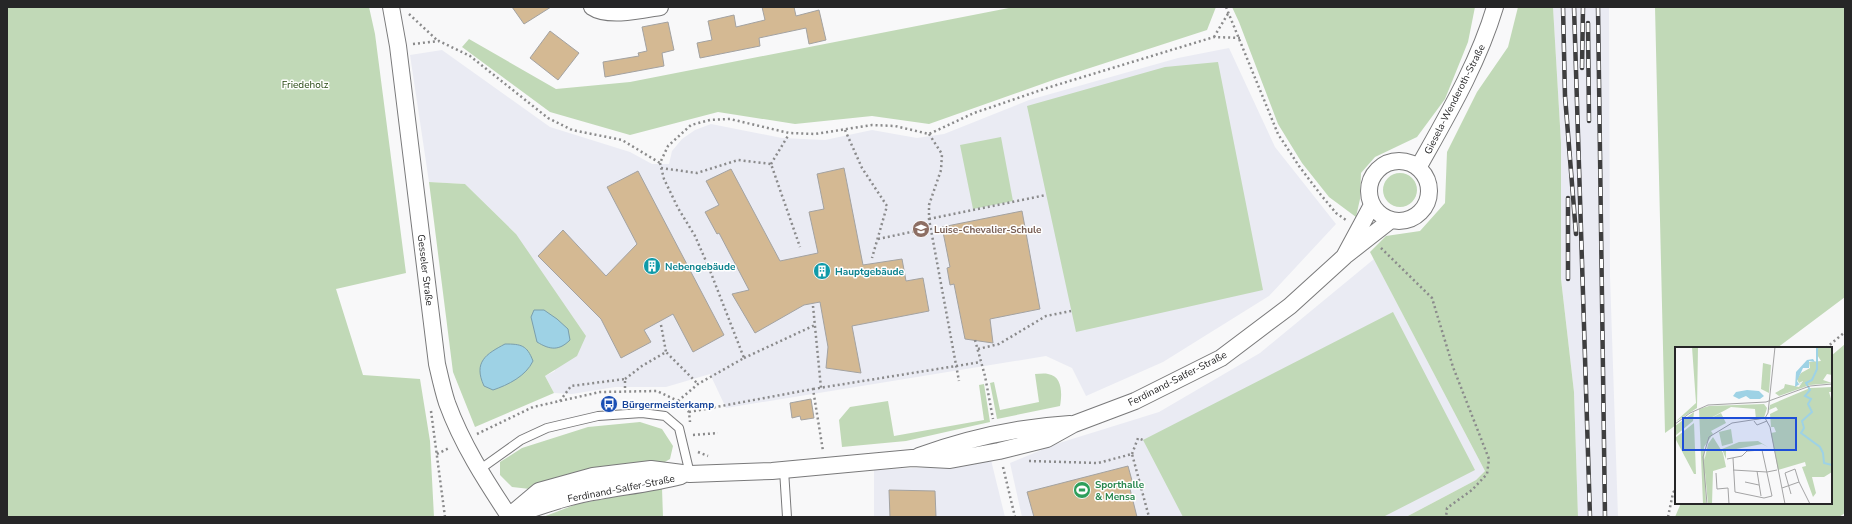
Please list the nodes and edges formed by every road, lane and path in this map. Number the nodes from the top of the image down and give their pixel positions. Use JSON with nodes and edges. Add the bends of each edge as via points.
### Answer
{"nodes":[{"id":1,"x":391,"y":7,"type":"edge"},
{"id":2,"x":592,"y":7,"type":"edge"},
{"id":3,"x":660,"y":7,"type":"edge"},
{"id":4,"x":1226,"y":7,"type":"edge"},
{"id":5,"x":1495,"y":7,"type":"edge"},
{"id":6,"x":1229,"y":12,"type":"junction"},
{"id":7,"x":408,"y":13,"type":"dead end"},
{"id":8,"x":1214,"y":37,"type":"junction"},
{"id":9,"x":1240,"y":38,"type":"junction"},
{"id":10,"x":439,"y":41,"type":"junction"},
{"id":11,"x":398,"y":46,"type":"junction"},
{"id":12,"x":845,"y":130,"type":"junction"},
{"id":13,"x":789,"y":133,"type":"junction"},
{"id":14,"x":929,"y":134,"type":"junction"},
{"id":15,"x":660,"y":163,"type":"junction"},
{"id":16,"x":771,"y":164,"type":"junction"},
{"id":17,"x":661,"y":168,"type":"junction"},
{"id":18,"x":1418,"y":168,"type":"junction"},
{"id":19,"x":1046,"y":195,"type":"dead end"},
{"id":20,"x":1372,"y":205,"type":"junction"},
{"id":21,"x":928,"y":219,"type":"junction"},
{"id":22,"x":1391,"y":220,"type":"junction"},
{"id":23,"x":930,"y":228,"type":"junction"},
{"id":24,"x":1364,"y":233,"type":"junction"},
{"id":25,"x":878,"y":239,"type":"junction"},
{"id":26,"x":800,"y":247,"type":"dead end"},
{"id":27,"x":872,"y":258,"type":"dead end"},
{"id":28,"x":813,"y":306,"type":"dead end"},
{"id":29,"x":1071,"y":311,"type":"dead end"},
{"id":30,"x":661,"y":325,"type":"dead end"},
{"id":31,"x":815,"y":325,"type":"junction"},
{"id":32,"x":1845,"y":332,"type":"edge"},
{"id":33,"x":975,"y":340,"type":"dead end"},
{"id":34,"x":1827,"y":347,"type":"edge"},
{"id":35,"x":978,"y":349,"type":"junction"},
{"id":36,"x":666,"y":352,"type":"junction"},
{"id":37,"x":744,"y":358,"type":"junction"},
{"id":38,"x":981,"y":362,"type":"junction"},
{"id":39,"x":956,"y":366,"type":"junction"},
{"id":40,"x":625,"y":379,"type":"junction"},
{"id":41,"x":959,"y":381,"type":"dead end"},
{"id":42,"x":698,"y":384,"type":"junction"},
{"id":43,"x":821,"y":388,"type":"junction"},
{"id":44,"x":813,"y":389,"type":"junction"},
{"id":45,"x":625,"y":391,"type":"junction"},
{"id":46,"x":560,"y":401,"type":"junction"},
{"id":47,"x":678,"y":401,"type":"junction"},
{"id":48,"x":689,"y":412,"type":"junction"},
{"id":49,"x":994,"y":424,"type":"dead end"},
{"id":50,"x":1074,"y":424,"type":"junction"},
{"id":51,"x":718,"y":433,"type":"dead end"},
{"id":52,"x":692,"y":435,"type":"junction"},
{"id":53,"x":464,"y":440,"type":"junction"},
{"id":54,"x":1143,"y":440,"type":"dead end"},
{"id":55,"x":694,"y":441,"type":"dead end"},
{"id":56,"x":696,"y":446,"type":"dead end"},
{"id":57,"x":999,"y":451,"type":"junction"},
{"id":58,"x":827,"y":453,"type":"dead end"},
{"id":59,"x":437,"y":454,"type":"dead end"},
{"id":60,"x":1132,"y":454,"type":"junction"},
{"id":61,"x":713,"y":458,"type":"dead end"},
{"id":62,"x":912,"y":458,"type":"junction"},
{"id":63,"x":1024,"y":461,"type":"dead end"},
{"id":64,"x":479,"y":470,"type":"junction"},
{"id":65,"x":784,"y":470,"type":"junction"},
{"id":66,"x":690,"y":474,"type":"junction"},
{"id":67,"x":1675,"y":490,"type":"edge"},
{"id":68,"x":445,"y":517,"type":"edge"},
{"id":69,"x":508,"y":517,"type":"edge"},
{"id":70,"x":786,"y":517,"type":"edge"},
{"id":71,"x":1015,"y":517,"type":"edge"},
{"id":72,"x":1149,"y":517,"type":"edge"},
{"id":73,"x":1446,"y":517,"type":"edge"},
{"id":74,"x":1668,"y":517,"type":"edge"}],
"edges":[{"from":1,"to":11,"type":"street","name":"Gesseler Straße"},
{"from":2,"to":3,"type":"street","via":[[597,11],[631,12]]},
{"from":4,"to":6,"type":"path"},
{"from":5,"to":18,"type":"street","name":"Giesela-Wenderoth-Straße","via":[[1487,34]]},
{"from":6,"to":8,"type":"path"},
{"from":6,"to":9,"type":"path"},
{"from":7,"to":10,"type":"path"},
{"from":8,"to":9,"type":"path"},
{"from":8,"to":14,"type":"path","via":[[1050,87],[974,113]]},
{"from":9,"to":24,"type":"path","via":[[1278,134],[1299,166],[1336,213]]},
{"from":10,"to":11,"type":"path"},
{"from":10,"to":15,"type":"path","via":[[470,56],[548,118],[572,130],[622,140]]},
{"from":11,"to":53,"type":"street","name":"Gesseler Straße","via":[[437,364],[447,402]]},
{"from":12,"to":13,"type":"path","via":[[815,134]]},
{"from":12,"to":14,"type":"path","via":[[872,125],[894,126]]},
{"from":12,"to":25,"type":"path","via":[[862,168],[887,206]]},
{"from":13,"to":15,"type":"path","via":[[730,119],[710,120],[691,125],[668,146]]},
{"from":13,"to":16,"type":"path"},
{"from":14,"to":21,"type":"path","via":[[942,154],[941,170],[928,205]]},
{"from":15,"to":17,"type":"path"},
{"from":16,"to":17,"type":"path","via":[[738,160],[697,173]]},
{"from":16,"to":26,"type":"path"},
{"from":17,"to":37,"type":"path","via":[[678,208],[695,236]]},
{"from":18,"to":20,"type":"street","via":[[1402,161],[1385,164],[1374,173],[1368,188]]},
{"from":18,"to":22,"type":"street","via":[[1427,180],[1429,196],[1421,212],[1408,220]]},
{"from":19,"to":21,"type":"path"},
{"from":20,"to":22,"type":"street","via":[[1380,215]]},
{"from":20,"to":24,"type":"street","name":"Ferdinand-Salfer-Straße"},
{"from":21,"to":23,"type":"path"},
{"from":22,"to":24,"type":"street","name":"Ferdinand-Salfer-Straße"},
{"from":23,"to":25,"type":"path"},
{"from":23,"to":39,"type":"path"},
{"from":24,"to":50,"type":"street","name":"Ferdinand-Salfer-Straße","via":[[1345,256],[1290,306],[1221,358],[1135,401]]},
{"from":24,"to":73,"type":"path","via":[[1432,298],[1453,367],[1489,459],[1487,474],[1472,490],[1447,508]]},
{"from":25,"to":27,"type":"path"},
{"from":28,"to":31,"type":"path"},
{"from":29,"to":35,"type":"path","via":[[1046,316],[999,344]]},
{"from":30,"to":36,"type":"path"},
{"from":31,"to":37,"type":"path"},
{"from":31,"to":43,"type":"path"},
{"from":32,"to":34,"type":"path"},
{"from":33,"to":35,"type":"path"},
{"from":35,"to":38,"type":"path"},
{"from":36,"to":40,"type":"path"},
{"from":36,"to":42,"type":"path"},
{"from":37,"to":42,"type":"path"},
{"from":38,"to":39,"type":"path"},
{"from":38,"to":49,"type":"path"},
{"from":39,"to":41,"type":"path"},
{"from":39,"to":43,"type":"path"},
{"from":40,"to":45,"type":"path"},
{"from":40,"to":46,"type":"path","via":[[571,386]]},
{"from":42,"to":47,"type":"path"},
{"from":43,"to":44,"type":"path"},
{"from":44,"to":48,"type":"path"},
{"from":44,"to":58,"type":"path","via":[[823,453]]},
{"from":45,"to":46,"type":"path","via":[[600,392]]},
{"from":45,"to":47,"type":"path","via":[[657,391]]},
{"from":46,"to":53,"type":"path","via":[[533,407]]},
{"from":47,"to":48,"type":"path"},
{"from":48,"to":52,"type":"path"},
{"from":50,"to":57,"type":"street","name":"Ferdinand-Salfer-Straße","via":[[1047,439]]},
{"from":50,"to":62,"type":"street","name":"Ferdinand-Salfer-Straße","via":[[1045,425],[954,444]]},
{"from":51,"to":52,"type":"path"},
{"from":52,"to":55,"type":"path"},
{"from":53,"to":64,"type":"street","name":"Gesseler Straße"},
{"from":54,"to":60,"type":"path","via":[[1138,438]]},
{"from":56,"to":61,"type":"path","via":[[698,452]]},
{"from":57,"to":62,"type":"street","name":"Ferdinand-Salfer-Straße","via":[[950,460]]},
{"from":57,"to":71,"type":"path"},
{"from":59,"to":68,"type":"path"},
{"from":60,"to":63,"type":"path","via":[[1098,463]]},
{"from":60,"to":72,"type":"path"},
{"from":62,"to":65,"type":"street","name":"Ferdinand-Salfer-Straße"},
{"from":64,"to":66,"type":"lane","via":[[521,440],[547,428],[598,416],[642,413],[665,416],[679,428]]},
{"from":64,"to":69,"type":"street","name":"Gesseler Straße"},
{"from":65,"to":66,"type":"street","name":"Ferdinand-Salfer-Straße"},
{"from":65,"to":70,"type":"lane"},
{"from":66,"to":69,"type":"street","name":"Ferdinand-Salfer-Straße","via":[[651,469],[593,476],[539,491]]},
{"from":67,"to":74,"type":"path"}]}
